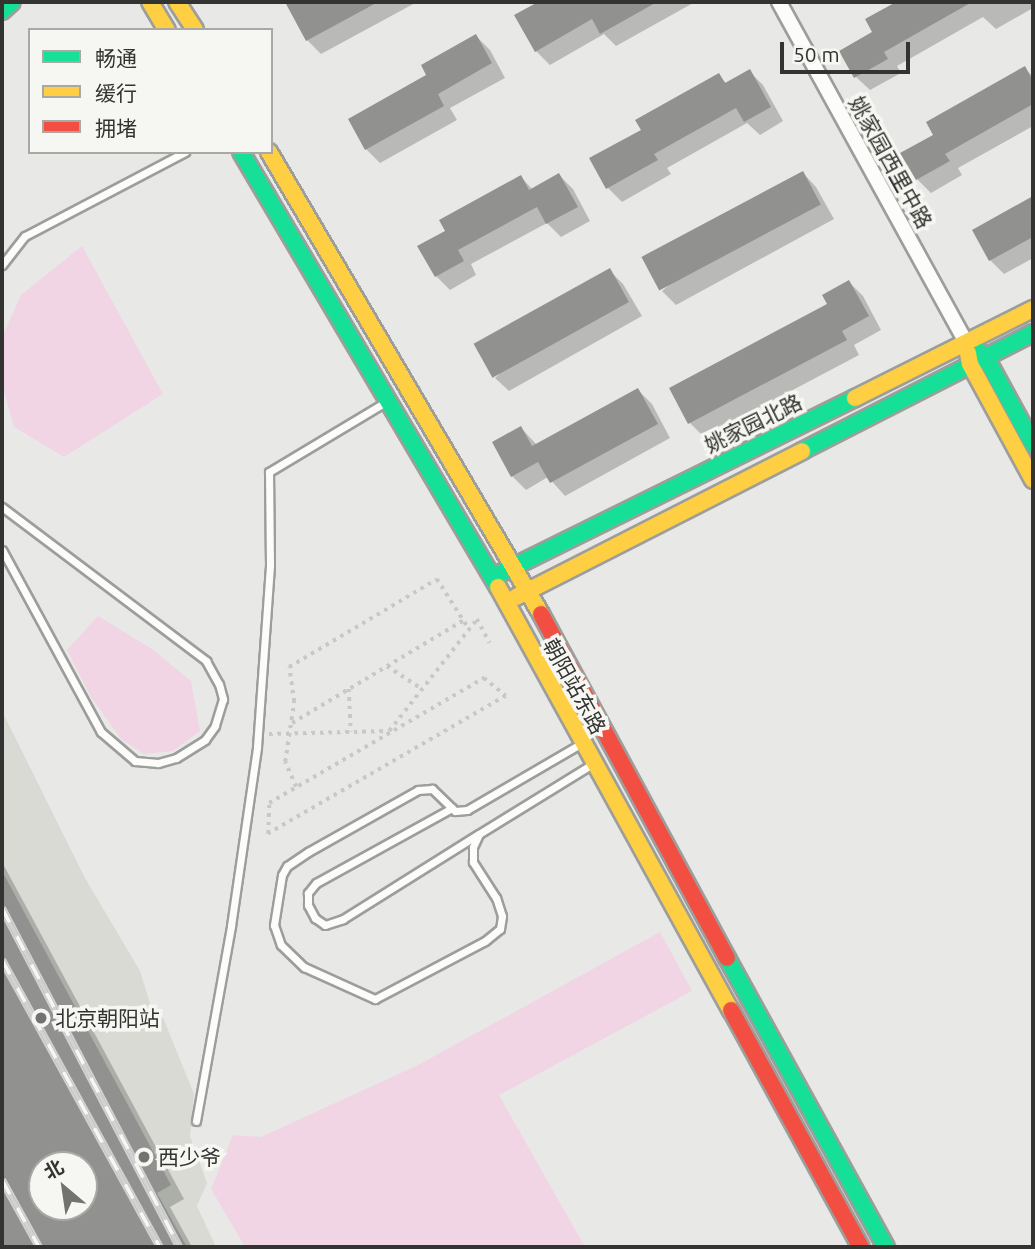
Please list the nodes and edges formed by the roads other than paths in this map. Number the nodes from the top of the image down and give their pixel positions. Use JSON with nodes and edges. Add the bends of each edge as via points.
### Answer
{"nodes":[{"id":1,"x":12,"y":2,"type":"edge"},
{"id":2,"x":150,"y":2,"type":"edge"},
{"id":3,"x":177,"y":2,"type":"edge"},
{"id":4,"x":779,"y":2,"type":"edge"},
{"id":5,"x":2,"y":10,"type":"edge"},
{"id":6,"x":166,"y":28,"type":"edge"},
{"id":7,"x":194,"y":28,"type":"edge"},
{"id":8,"x":181,"y":154,"type":"edge"},
{"id":9,"x":242,"y":154,"type":"edge"},
{"id":10,"x":270,"y":154,"type":"edge"},
{"id":11,"x":2,"y":265,"type":"edge"},
{"id":12,"x":1033,"y":309,"type":"edge"},
{"id":13,"x":1033,"y":333,"type":"edge"},
{"id":14,"x":966,"y":342,"type":"junction"},
{"id":15,"x":985,"y":356,"type":"junction"},
{"id":16,"x":970,"y":364,"type":"junction"},
{"id":17,"x":387,"y":401,"type":"junction"},
{"id":18,"x":1033,"y":444,"type":"edge"},
{"id":19,"x":1033,"y":480,"type":"edge"},
{"id":20,"x":2,"y":507,"type":"edge"},
{"id":21,"x":2,"y":550,"type":"edge"},
{"id":22,"x":512,"y":566,"type":"junction"},
{"id":23,"x":493,"y":578,"type":"junction"},
{"id":24,"x":527,"y":591,"type":"junction"},
{"id":25,"x":506,"y":603,"type":"junction"},
{"id":26,"x":582,"y":742,"type":"junction"},
{"id":27,"x":594,"y":763,"type":"junction"},
{"id":28,"x":452,"y":808,"type":"junction"},
{"id":29,"x":479,"y":834,"type":"junction"},
{"id":30,"x":196,"y":1121,"type":"dead end"},
{"id":31,"x":861,"y":1247,"type":"edge"},
{"id":32,"x":886,"y":1247,"type":"edge"}],
"edges":[{"from":1,"to":5,"type":"main road"},
{"from":2,"to":6,"type":"main road"},
{"from":3,"to":7,"type":"main road"},
{"from":4,"to":14,"type":"street","name":"姚家园西里中路"},
{"from":8,"to":11,"type":"lane","via":[[25,236]]},
{"from":9,"to":17,"type":"main road","name":"朝阳站东路"},
{"from":10,"to":22,"type":"main road","name":"朝阳站东路"},
{"from":12,"to":14,"type":"main road","name":"姚家园北路"},
{"from":13,"to":15,"type":"main road"},
{"from":14,"to":15,"type":"main road","name":"姚家园西里中路"},
{"from":14,"to":16,"type":"main road","name":"姚家园西里中路"},
{"from":14,"to":22,"type":"main road","name":"姚家园北路"},
{"from":15,"to":16,"type":"main road"},
{"from":15,"to":18,"type":"main road","name":"姚家园西里中路"},
{"from":16,"to":19,"type":"main road","name":"姚家园西里中路"},
{"from":16,"to":24,"type":"main road"},
{"from":17,"to":23,"type":"main road","name":"朝阳站东路"},
{"from":17,"to":30,"type":"lane","via":[[269,472],[270,565],[258,734],[229,939]]},
{"from":20,"to":21,"type":"lane","via":[[206,661],[223,699],[215,726],[205,740],[158,763],[135,761],[101,732]]},
{"from":22,"to":23,"type":"main road","name":"姚家园北路"},
{"from":22,"to":24,"type":"main road","name":"朝阳站东路"},
{"from":23,"to":25,"type":"main road","name":"朝阳站东路"},
{"from":24,"to":25,"type":"main road"},
{"from":24,"to":32,"type":"main road","name":"朝阳站东路"},
{"from":25,"to":26,"type":"main road","name":"朝阳站东路"},
{"from":26,"to":27,"type":"main road","name":"朝阳站东路"},
{"from":26,"to":28,"type":"lane","via":[[467,810]]},
{"from":27,"to":29,"type":"lane"},
{"from":27,"to":31,"type":"main road","name":"朝阳站东路"},
{"from":28,"to":29,"type":"lane","via":[[316,883],[308,893],[315,918],[325,925],[343,919]]},
{"from":28,"to":29,"type":"lane","via":[[432,789],[418,790],[287,866],[274,925],[281,946],[304,967],[375,999],[429,973],[500,929],[502,916],[496,898],[473,862]]}]}
